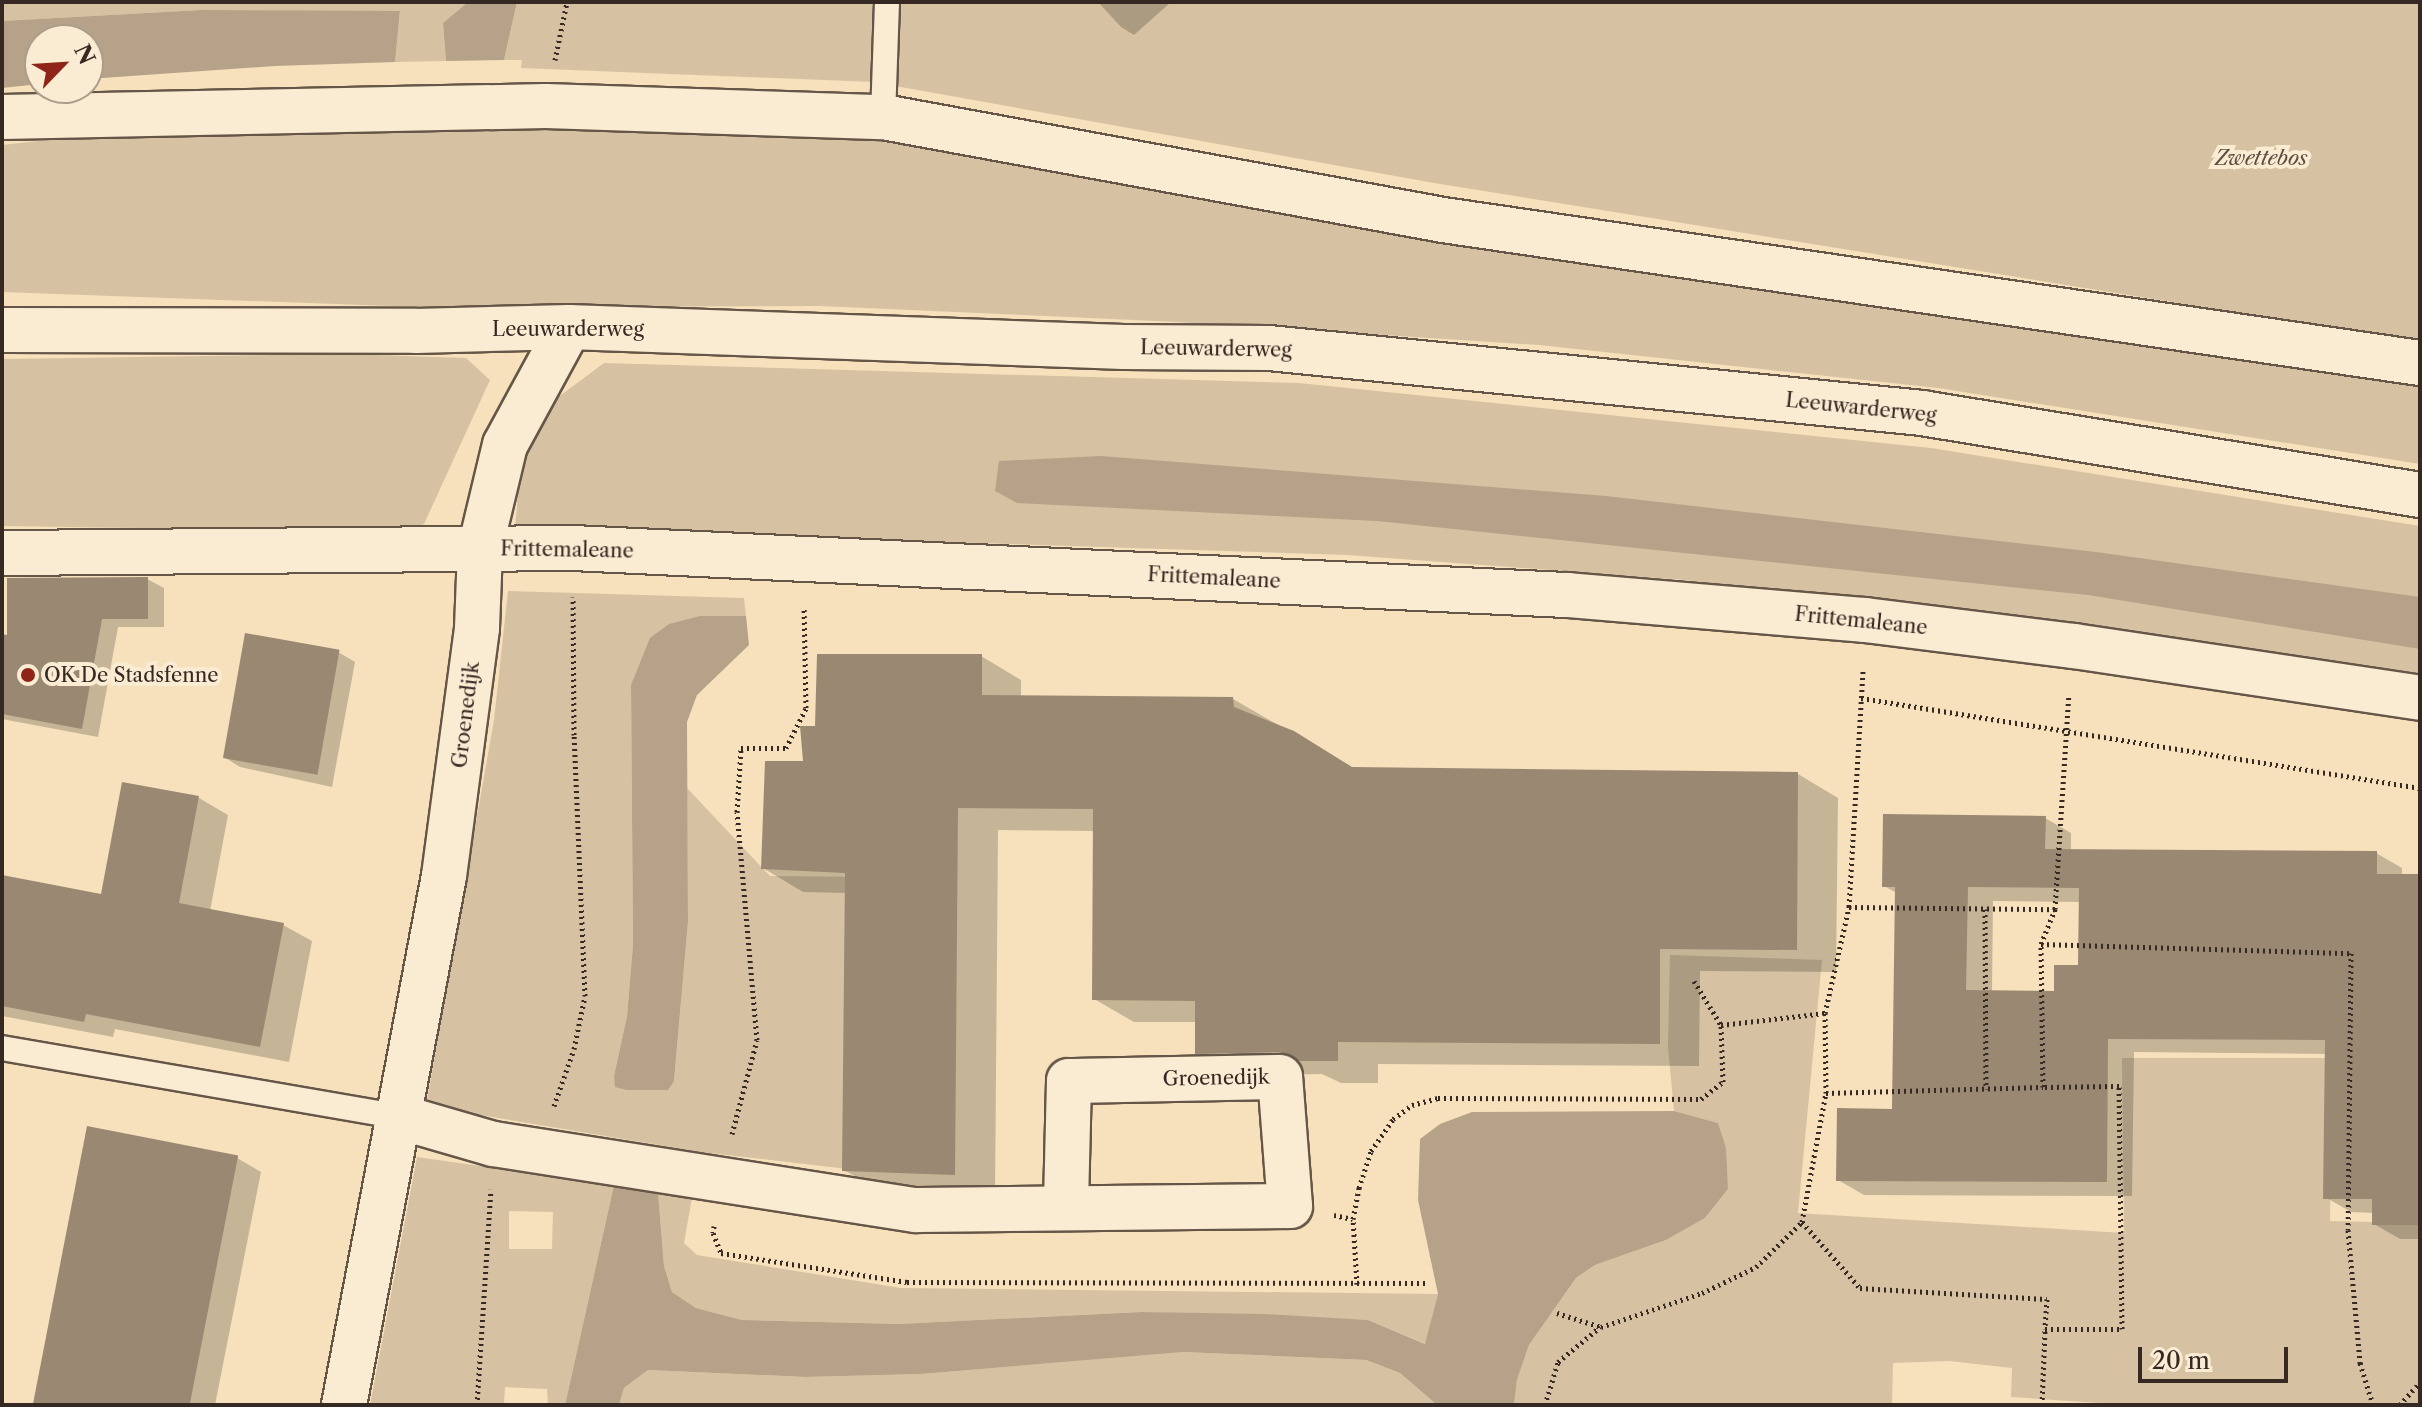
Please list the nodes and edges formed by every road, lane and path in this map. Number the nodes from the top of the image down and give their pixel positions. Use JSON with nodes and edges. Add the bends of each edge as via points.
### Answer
{"nodes":[{"id":1,"x":567,"y":2,"type":"edge"},
{"id":2,"x":887,"y":2,"type":"edge"},
{"id":3,"x":546,"y":106,"type":"junction"},
{"id":4,"x":2,"y":117,"type":"edge"},
{"id":5,"x":883,"y":117,"type":"junction"},
{"id":6,"x":569,"y":327,"type":"junction"},
{"id":7,"x":2,"y":330,"type":"edge"},
{"id":8,"x":2420,"y":363,"type":"edge"},
{"id":9,"x":2420,"y":495,"type":"edge"},
{"id":10,"x":573,"y":548,"type":"junction"},
{"id":11,"x":480,"y":549,"type":"junction"},
{"id":12,"x":2,"y":553,"type":"edge"},
{"id":13,"x":804,"y":559,"type":"junction"},
{"id":14,"x":1865,"y":620,"type":"junction"},
{"id":15,"x":2074,"y":646,"type":"junction"},
{"id":16,"x":1861,"y":698,"type":"junction"},
{"id":17,"x":2420,"y":698,"type":"edge"},
{"id":18,"x":2065,"y":728,"type":"junction"},
{"id":19,"x":2420,"y":788,"type":"edge"},
{"id":20,"x":1849,"y":907,"type":"junction"},
{"id":21,"x":1985,"y":909,"type":"junction"},
{"id":22,"x":2055,"y":909,"type":"junction"},
{"id":23,"x":2041,"y":944,"type":"junction"},
{"id":24,"x":1694,"y":981,"type":"dead end"},
{"id":25,"x":1825,"y":1013,"type":"junction"},
{"id":26,"x":1721,"y":1025,"type":"junction"},
{"id":27,"x":2,"y":1048,"type":"edge"},
{"id":28,"x":2043,"y":1087,"type":"junction"},
{"id":29,"x":1986,"y":1089,"type":"junction"},
{"id":30,"x":1826,"y":1093,"type":"junction"},
{"id":31,"x":400,"y":1117,"type":"junction"},
{"id":32,"x":493,"y":1144,"type":"junction"},
{"id":33,"x":539,"y":1150,"type":"junction"},
{"id":34,"x":720,"y":1179,"type":"junction"},
{"id":35,"x":1066,"y":1208,"type":"junction"},
{"id":36,"x":1802,"y":1222,"type":"junction"},
{"id":37,"x":1425,"y":1283,"type":"dead end"},
{"id":38,"x":1357,"y":1284,"type":"junction"},
{"id":39,"x":1557,"y":1313,"type":"dead end"},
{"id":40,"x":1601,"y":1327,"type":"junction"},
{"id":41,"x":2045,"y":1329,"type":"junction"},
{"id":42,"x":2420,"y":1382,"type":"edge"},
{"id":43,"x":344,"y":1405,"type":"edge"},
{"id":44,"x":477,"y":1405,"type":"edge"},
{"id":45,"x":1545,"y":1405,"type":"edge"},
{"id":46,"x":2042,"y":1405,"type":"edge"},
{"id":47,"x":2373,"y":1405,"type":"edge"},
{"id":48,"x":2400,"y":1405,"type":"edge"}],
"edges":[{"from":1,"to":3,"type":"path"},
{"from":2,"to":5,"type":"lane"},
{"from":3,"to":4,"type":"street"},
{"from":3,"to":5,"type":"street"},
{"from":5,"to":8,"type":"street","via":[[1443,220]]},
{"from":6,"to":7,"type":"street","name":"Leeuwarderweg"},
{"from":6,"to":9,"type":"street","name":"Leeuwarderweg","via":[[1269,348],[1922,413]]},
{"from":6,"to":11,"type":"street","name":"Groenedijk","via":[[505,445]]},
{"from":10,"to":11,"type":"street","name":"Frittemaleane"},
{"from":10,"to":13,"type":"street","name":"Frittemaleane"},
{"from":10,"to":33,"type":"path","via":[[574,735],[585,996],[574,1049]]},
{"from":11,"to":12,"type":"street","name":"Frittemaleane"},
{"from":11,"to":31,"type":"street","name":"Groenedijk","via":[[477,628],[444,876]]},
{"from":13,"to":14,"type":"street","name":"Frittemaleane","via":[[1567,595]]},
{"from":13,"to":34,"type":"path","via":[[806,708],[786,748],[741,748],[737,812],[757,1040]]},
{"from":14,"to":15,"type":"street","name":"Frittemaleane"},
{"from":14,"to":16,"type":"path"},
{"from":15,"to":17,"type":"street","name":"Frittemaleane"},
{"from":15,"to":18,"type":"path"},
{"from":16,"to":18,"type":"path"},
{"from":16,"to":20,"type":"path"},
{"from":18,"to":19,"type":"path"},
{"from":18,"to":22,"type":"path"},
{"from":20,"to":21,"type":"path"},
{"from":20,"to":25,"type":"path"},
{"from":21,"to":22,"type":"path"},
{"from":21,"to":29,"type":"path"},
{"from":22,"to":23,"type":"path"},
{"from":23,"to":28,"type":"path"},
{"from":23,"to":47,"type":"path","via":[[2351,953],[2348,1230],[2360,1363]]},
{"from":24,"to":26,"type":"path"},
{"from":25,"to":26,"type":"path"},
{"from":25,"to":30,"type":"path"},
{"from":26,"to":38,"type":"path","via":[[1723,1082],[1701,1099],[1438,1098],[1412,1105],[1393,1119],[1371,1151],[1359,1188],[1353,1219]]},
{"from":27,"to":31,"type":"lane"},
{"from":28,"to":29,"type":"path"},
{"from":28,"to":41,"type":"path","via":[[2119,1086],[2122,1298],[2122,1329]]},
{"from":29,"to":30,"type":"path"},
{"from":30,"to":36,"type":"path"},
{"from":31,"to":32,"type":"street","name":"Groenedijk"},
{"from":31,"to":43,"type":"street","name":"Groenedijk"},
{"from":32,"to":33,"type":"street","name":"Groenedijk"},
{"from":32,"to":44,"type":"path"},
{"from":33,"to":34,"type":"street","name":"Groenedijk"},
{"from":34,"to":35,"type":"street","name":"Groenedijk","via":[[916,1210]]},
{"from":34,"to":38,"type":"path","via":[[713,1233],[721,1253],[907,1282]]},
{"from":35,"to":35,"type":"street","name":"Groenedijk","via":[[1290,1206],[1280,1077],[1069,1081]]},
{"from":36,"to":40,"type":"path","via":[[1756,1267],[1702,1293]]},
{"from":36,"to":41,"type":"path","via":[[1860,1288],[2047,1299]]},
{"from":37,"to":38,"type":"path"},
{"from":39,"to":40,"type":"path"},
{"from":40,"to":45,"type":"path","via":[[1558,1362]]},
{"from":41,"to":46,"type":"path"},
{"from":42,"to":48,"type":"path"}]}
